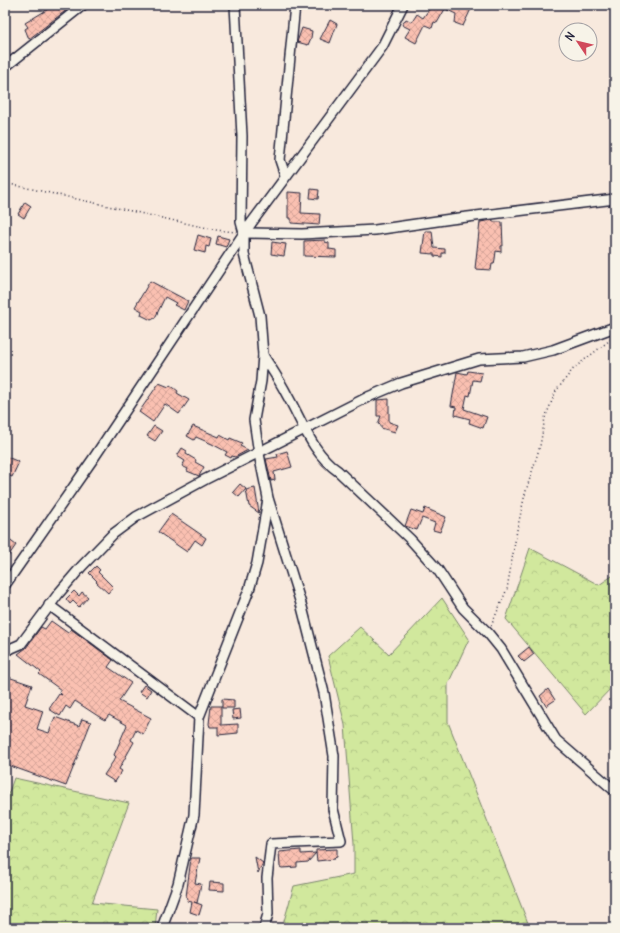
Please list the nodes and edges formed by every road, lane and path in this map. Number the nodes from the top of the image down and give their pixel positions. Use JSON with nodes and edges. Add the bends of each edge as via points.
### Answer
{"nodes":[{"id":1,"x":83,"y":5,"type":"edge"},
{"id":2,"x":235,"y":5,"type":"edge"},
{"id":3,"x":295,"y":5,"type":"edge"},
{"id":4,"x":403,"y":5,"type":"edge"},
{"id":5,"x":5,"y":67,"type":"edge"},
{"id":6,"x":285,"y":175,"type":"junction"},
{"id":7,"x":5,"y":183,"type":"edge"},
{"id":8,"x":615,"y":199,"type":"edge"},
{"id":9,"x":244,"y":233,"type":"junction"},
{"id":10,"x":615,"y":327,"type":"edge"},
{"id":11,"x":615,"y":336,"type":"edge"},
{"id":12,"x":263,"y":355,"type":"junction"},
{"id":13,"x":305,"y":431,"type":"junction"},
{"id":14,"x":259,"y":454,"type":"junction"},
{"id":15,"x":268,"y":498,"type":"junction"},
{"id":16,"x":5,"y":585,"type":"edge"},
{"id":17,"x":49,"y":605,"type":"junction"},
{"id":18,"x":488,"y":633,"type":"junction"},
{"id":19,"x":5,"y":651,"type":"edge"},
{"id":20,"x":199,"y":717,"type":"junction"},
{"id":21,"x":615,"y":791,"type":"edge"},
{"id":22,"x":162,"y":928,"type":"edge"},
{"id":23,"x":264,"y":928,"type":"edge"}],
"edges":[{"from":1,"to":5,"type":"street"},
{"from":2,"to":9,"type":"street","via":[[242,136],[240,209]]},
{"from":3,"to":6,"type":"street","via":[[280,160]]},
{"from":4,"to":6,"type":"street","via":[[382,47]]},
{"from":6,"to":9,"type":"street"},
{"from":7,"to":9,"type":"path","via":[[216,230]]},
{"from":8,"to":9,"type":"street","via":[[375,230],[302,234]]},
{"from":9,"to":12,"type":"street","via":[[244,254],[260,316]]},
{"from":9,"to":16,"type":"street","via":[[94,459]]},
{"from":10,"to":13,"type":"street","via":[[554,350],[523,357],[479,359],[401,383],[368,397]]},
{"from":11,"to":18,"type":"path","via":[[574,368],[556,391],[545,418],[540,446],[516,530],[507,589]]},
{"from":12,"to":13,"type":"street"},
{"from":12,"to":14,"type":"street","via":[[254,420]]},
{"from":13,"to":14,"type":"street"},
{"from":13,"to":18,"type":"street","via":[[327,463],[424,554],[463,608]]},
{"from":14,"to":15,"type":"street"},
{"from":14,"to":17,"type":"street","via":[[136,517],[97,550]]},
{"from":15,"to":20,"type":"street","via":[[249,590]]},
{"from":15,"to":23,"type":"street","via":[[302,607],[324,693],[334,756],[333,809],[341,841],[271,844],[267,878],[268,914]]},
{"from":17,"to":19,"type":"street","via":[[21,644]]},
{"from":17,"to":20,"type":"street"},
{"from":18,"to":21,"type":"street","via":[[556,740]]},
{"from":20,"to":22,"type":"street","via":[[194,815],[178,884]]}]}
